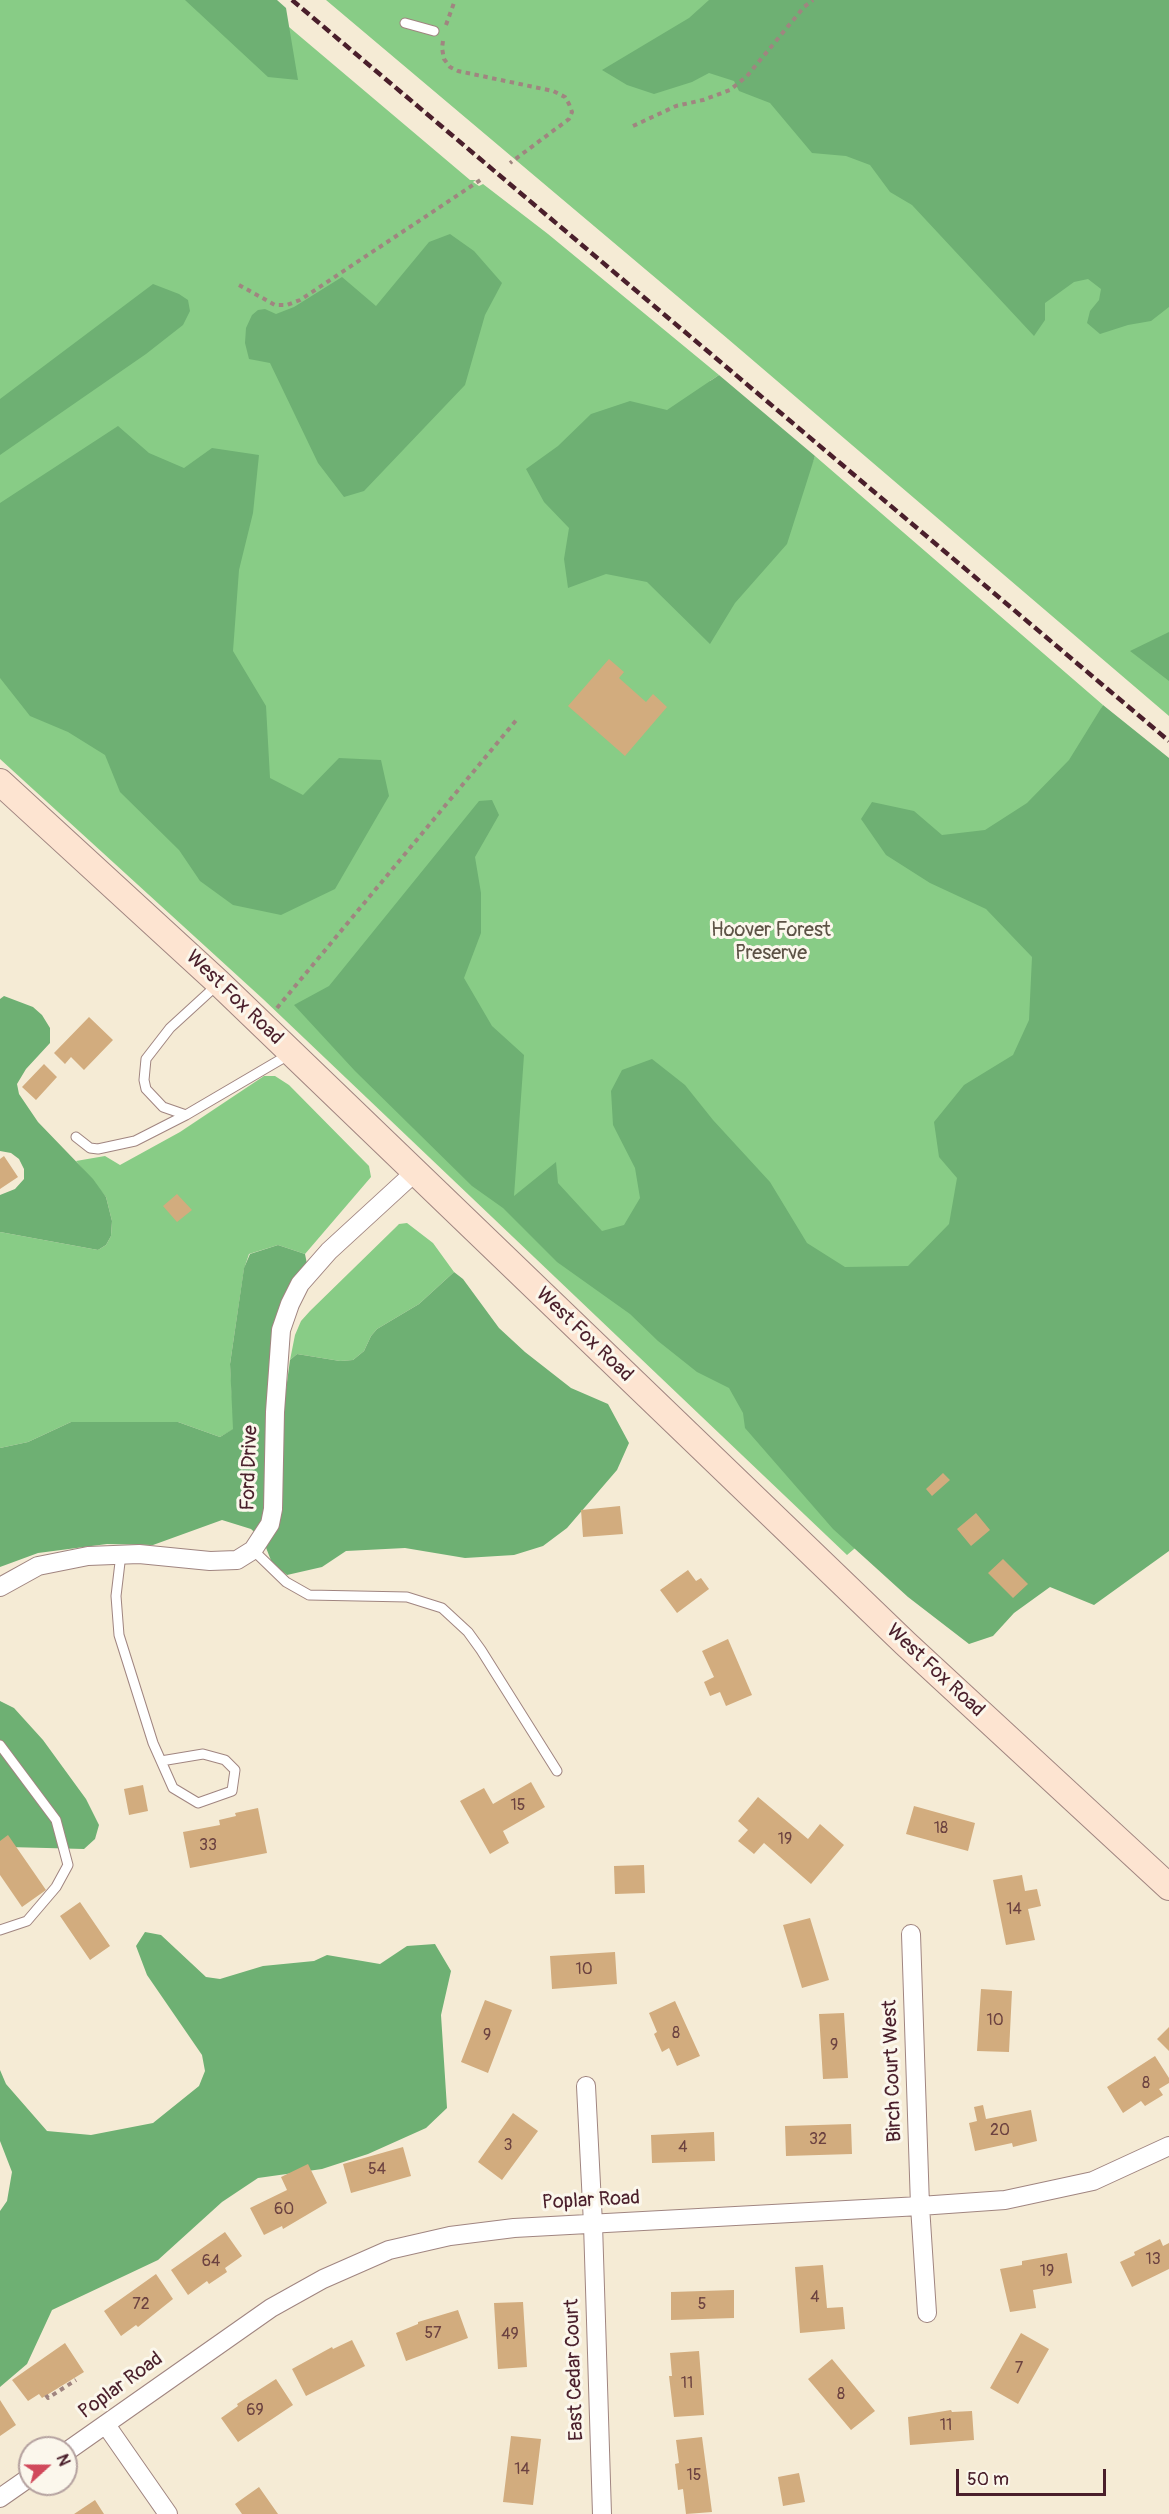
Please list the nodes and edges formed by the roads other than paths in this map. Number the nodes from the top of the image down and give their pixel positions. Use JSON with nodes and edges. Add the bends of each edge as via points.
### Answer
{"nodes":[{"id":1,"x":405,"y":23,"type":"dead end"},
{"id":2,"x":434,"y":31,"type":"dead end"},
{"id":3,"x":0,"y":782,"type":"edge"},
{"id":4,"x":219,"y":982,"type":"junction"},
{"id":5,"x":292,"y":1053,"type":"junction"},
{"id":6,"x":186,"y":1115,"type":"junction"},
{"id":7,"x":76,"y":1137,"type":"dead end"},
{"id":8,"x":414,"y":1173,"type":"junction"},
{"id":9,"x":253,"y":1550,"type":"junction"},
{"id":10,"x":121,"y":1554,"type":"junction"},
{"id":11,"x":0,"y":1587,"type":"edge"},
{"id":12,"x":0,"y":1745,"type":"edge"},
{"id":13,"x":161,"y":1761,"type":"junction"},
{"id":14,"x":557,"y":1771,"type":"dead end"},
{"id":15,"x":1169,"y":1887,"type":"edge"},
{"id":16,"x":0,"y":1930,"type":"edge"},
{"id":17,"x":911,"y":1934,"type":"dead end"},
{"id":18,"x":586,"y":2086,"type":"dead end"},
{"id":19,"x":1169,"y":2146,"type":"edge"},
{"id":20,"x":920,"y":2206,"type":"junction"},
{"id":21,"x":593,"y":2224,"type":"junction"},
{"id":22,"x":927,"y":2313,"type":"dead end"},
{"id":23,"x":106,"y":2425,"type":"junction"},
{"id":24,"x":78,"y":2444,"type":"edge"},
{"id":25,"x":18,"y":2485,"type":"edge"},
{"id":26,"x":0,"y":2498,"type":"edge"},
{"id":27,"x":168,"y":2514,"type":"edge"},
{"id":28,"x":602,"y":2514,"type":"edge"}],
"edges":[{"from":1,"to":2,"type":"lane"},
{"from":3,"to":4,"type":"street","name":"West Fox Road"},
{"from":4,"to":5,"type":"street","name":"West Fox Road"},
{"from":4,"to":6,"type":"lane","via":[[170,1028],[146,1059],[146,1089],[163,1107]]},
{"from":5,"to":6,"type":"lane"},
{"from":5,"to":8,"type":"street","name":"West Fox Road"},
{"from":6,"to":7,"type":"lane","via":[[145,1137],[110,1148],[90,1148]]},
{"from":8,"to":9,"type":"street","name":"Ford Drive","via":[[329,1251],[300,1284],[290,1304],[281,1330],[273,1509],[270,1524]]},
{"from":8,"to":15,"type":"street","name":"West Fox Road","via":[[906,1644]]},
{"from":9,"to":10,"type":"street","via":[[237,1560]]},
{"from":9,"to":14,"type":"lane","via":[[286,1582],[309,1595],[407,1597],[442,1608],[482,1650]]},
{"from":10,"to":11,"type":"street","via":[[38,1566]]},
{"from":10,"to":13,"type":"lane","via":[[116,1596],[119,1635]]},
{"from":12,"to":16,"type":"lane","via":[[56,1820],[68,1864],[56,1887],[27,1921]]},
{"from":13,"to":13,"type":"lane","via":[[173,1788],[198,1803],[232,1791],[235,1770],[225,1760],[203,1754]]},
{"from":17,"to":20,"type":"street","name":"Birch Court West"},
{"from":18,"to":21,"type":"street","name":"East Cedar Court"},
{"from":19,"to":20,"type":"street","name":"Poplar Road","via":[[1093,2181],[1005,2200]]},
{"from":20,"to":21,"type":"street","name":"Poplar Road"},
{"from":20,"to":22,"type":"street","name":"Birch Court West"},
{"from":21,"to":23,"type":"street","name":"Poplar Road","via":[[450,2236],[389,2250],[323,2279],[271,2308]]},
{"from":21,"to":28,"type":"street","name":"East Cedar Court"},
{"from":23,"to":24,"type":"street","name":"Poplar Road"},
{"from":23,"to":27,"type":"street"},
{"from":25,"to":26,"type":"street"}]}
